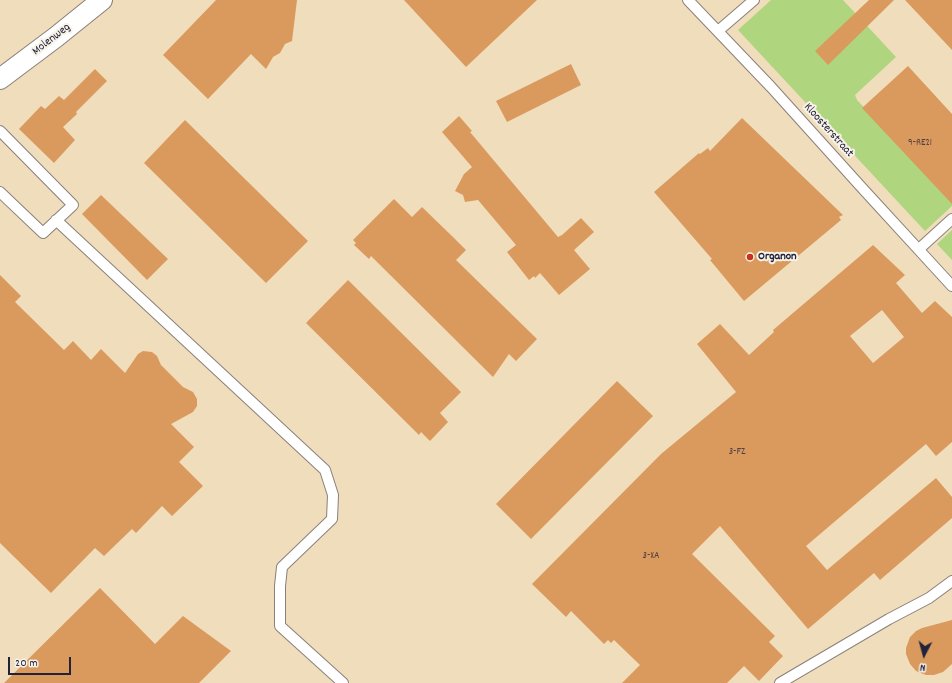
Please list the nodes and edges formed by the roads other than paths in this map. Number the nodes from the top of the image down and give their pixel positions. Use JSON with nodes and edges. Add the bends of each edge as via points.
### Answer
{"nodes":[{"id":1,"x":102,"y":0,"type":"edge"},
{"id":2,"x":688,"y":0,"type":"edge"},
{"id":3,"x":754,"y":0,"type":"edge"},
{"id":4,"x":718,"y":31,"type":"junction"},
{"id":5,"x":0,"y":79,"type":"edge"},
{"id":6,"x":0,"y":131,"type":"edge"},
{"id":7,"x":0,"y":192,"type":"edge"},
{"id":8,"x":952,"y":219,"type":"edge"},
{"id":9,"x":56,"y":220,"type":"junction"},
{"id":10,"x":918,"y":250,"type":"junction"},
{"id":11,"x":952,"y":286,"type":"edge"},
{"id":12,"x":952,"y":581,"type":"edge"},
{"id":13,"x":343,"y":683,"type":"edge"},
{"id":14,"x":780,"y":683,"type":"edge"}],
"edges":[{"from":1,"to":5,"type":"street","name":"Molenweg"},
{"from":2,"to":4,"type":"lane","name":"Kloosterstraat"},
{"from":3,"to":4,"type":"lane"},
{"from":4,"to":10,"type":"lane","name":"Kloosterstraat"},
{"from":6,"to":9,"type":"lane","via":[[73,205]]},
{"from":7,"to":9,"type":"lane","via":[[43,232]]},
{"from":8,"to":10,"type":"lane"},
{"from":9,"to":13,"type":"lane","via":[[325,470],[333,495],[332,519],[282,567],[280,626]]},
{"from":10,"to":11,"type":"lane","name":"Kloosterstraat"},
{"from":12,"to":14,"type":"lane","via":[[929,598]]}]}
